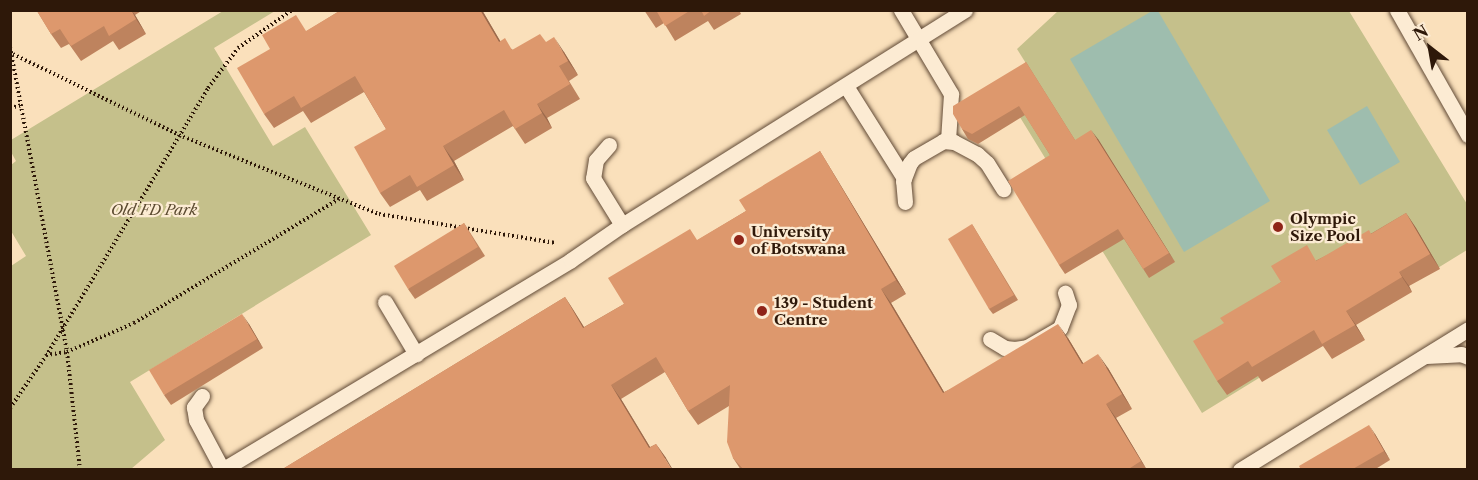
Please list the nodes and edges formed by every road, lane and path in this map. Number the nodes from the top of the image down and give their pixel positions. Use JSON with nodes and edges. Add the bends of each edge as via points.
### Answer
{"nodes":[{"id":1,"x":292,"y":10,"type":"edge"},
{"id":2,"x":900,"y":10,"type":"edge"},
{"id":3,"x":965,"y":10,"type":"edge"},
{"id":4,"x":1397,"y":10,"type":"edge"},
{"id":5,"x":919,"y":41,"type":"junction"},
{"id":6,"x":10,"y":47,"type":"edge"},
{"id":7,"x":13,"y":54,"type":"junction"},
{"id":8,"x":846,"y":86,"type":"junction"},
{"id":9,"x":22,"y":105,"type":"junction"},
{"id":10,"x":10,"y":108,"type":"edge"},
{"id":11,"x":179,"y":135,"type":"junction"},
{"id":12,"x":1467,"y":135,"type":"edge"},
{"id":13,"x":948,"y":141,"type":"junction"},
{"id":14,"x":609,"y":145,"type":"dead end"},
{"id":15,"x":904,"y":178,"type":"junction"},
{"id":16,"x":1003,"y":189,"type":"dead end"},
{"id":17,"x":339,"y":199,"type":"junction"},
{"id":18,"x":904,"y":202,"type":"dead end"},
{"id":19,"x":622,"y":225,"type":"junction"},
{"id":20,"x":588,"y":248,"type":"junction"},
{"id":21,"x":1065,"y":293,"type":"dead end"},
{"id":22,"x":385,"y":302,"type":"dead end"},
{"id":23,"x":62,"y":328,"type":"junction"},
{"id":24,"x":1467,"y":329,"type":"edge"},
{"id":25,"x":990,"y":339,"type":"dead end"},
{"id":26,"x":67,"y":352,"type":"junction"},
{"id":27,"x":416,"y":354,"type":"junction"},
{"id":28,"x":46,"y":356,"type":"junction"},
{"id":29,"x":1467,"y":357,"type":"edge"},
{"id":30,"x":1414,"y":359,"type":"junction"},
{"id":31,"x":202,"y":396,"type":"dead end"},
{"id":32,"x":10,"y":408,"type":"edge"},
{"id":33,"x":222,"y":469,"type":"edge"},
{"id":34,"x":80,"y":470,"type":"edge"},
{"id":35,"x":1240,"y":470,"type":"edge"}],
"edges":[{"from":1,"to":11,"type":"path","via":[[238,48]]},
{"from":2,"to":5,"type":"lane"},
{"from":3,"to":5,"type":"lane"},
{"from":4,"to":12,"type":"lane"},
{"from":5,"to":8,"type":"lane"},
{"from":5,"to":13,"type":"lane","via":[[951,94]]},
{"from":6,"to":7,"type":"path"},
{"from":7,"to":9,"type":"path"},
{"from":7,"to":11,"type":"path"},
{"from":8,"to":15,"type":"lane"},
{"from":8,"to":19,"type":"lane"},
{"from":9,"to":10,"type":"path"},
{"from":9,"to":23,"type":"path"},
{"from":11,"to":17,"type":"path"},
{"from":11,"to":23,"type":"path"},
{"from":13,"to":15,"type":"lane","via":[[914,158]]},
{"from":13,"to":16,"type":"lane","via":[[977,154]]},
{"from":14,"to":19,"type":"lane","via":[[596,160],[593,178]]},
{"from":15,"to":18,"type":"lane"},
{"from":17,"to":20,"type":"path","via":[[379,214]]},
{"from":17,"to":26,"type":"path","via":[[134,323]]},
{"from":19,"to":20,"type":"lane"},
{"from":20,"to":27,"type":"lane"},
{"from":21,"to":25,"type":"lane","via":[[1069,305],[1060,328],[1015,349]]},
{"from":22,"to":27,"type":"lane"},
{"from":23,"to":26,"type":"path"},
{"from":23,"to":28,"type":"path"},
{"from":24,"to":30,"type":"lane"},
{"from":26,"to":28,"type":"path"},
{"from":26,"to":34,"type":"path"},
{"from":27,"to":33,"type":"lane"},
{"from":28,"to":32,"type":"path"},
{"from":29,"to":30,"type":"lane","via":[[1436,354]]},
{"from":30,"to":35,"type":"lane"},
{"from":31,"to":33,"type":"lane","via":[[194,407],[196,420]]}]}
